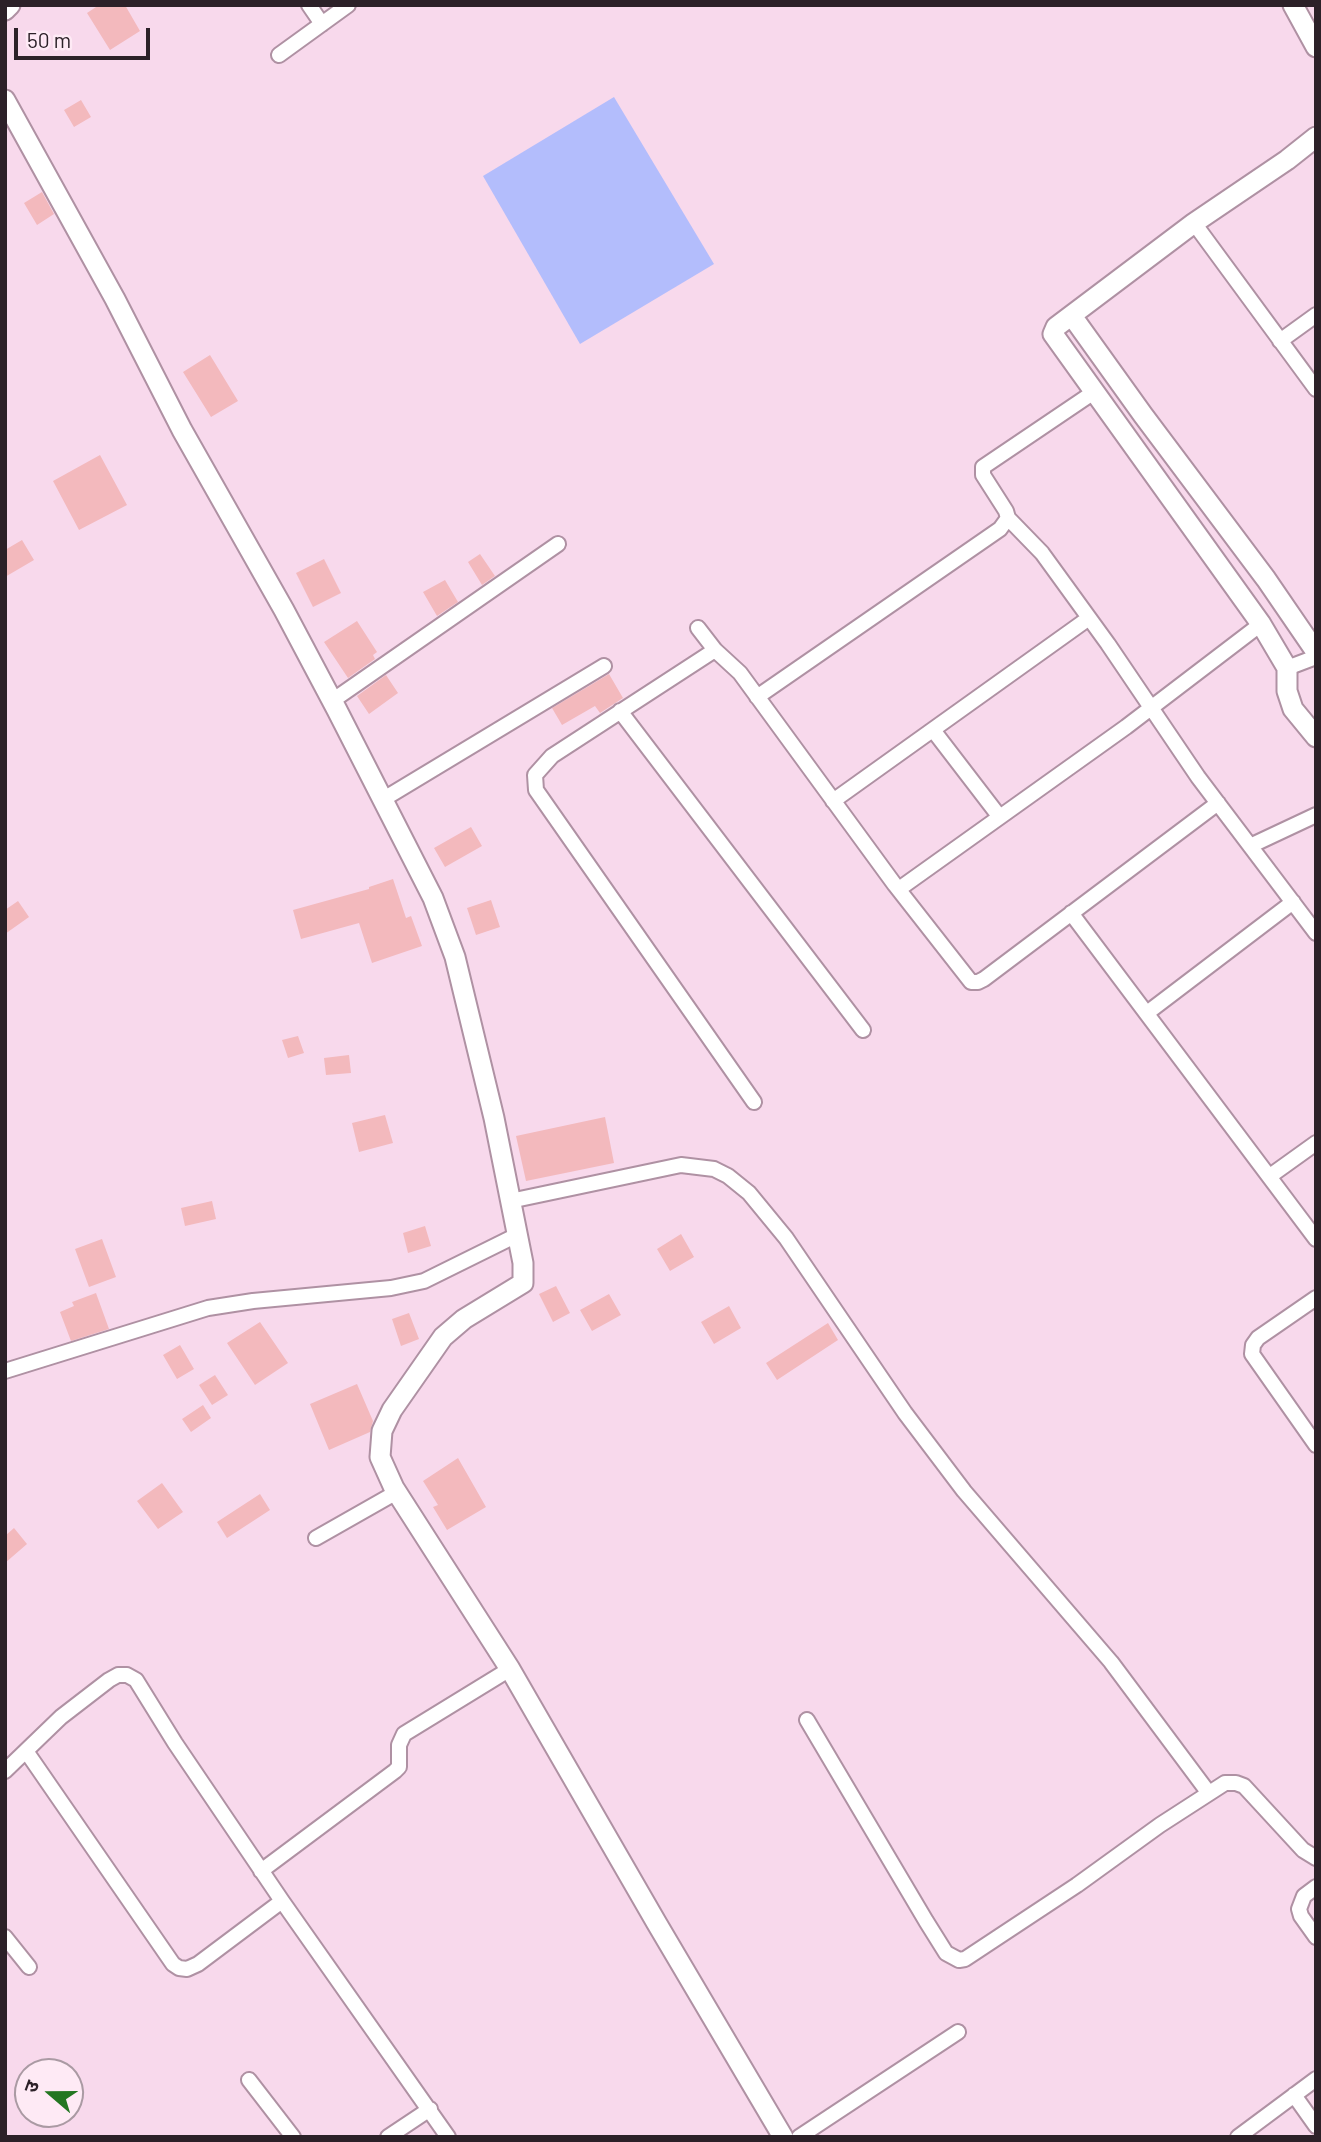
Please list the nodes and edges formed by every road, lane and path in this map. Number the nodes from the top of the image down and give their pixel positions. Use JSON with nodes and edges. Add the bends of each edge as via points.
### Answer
{"nodes":[{"id":1,"x":10,"y":5,"type":"edge"},
{"id":2,"x":309,"y":5,"type":"edge"},
{"id":3,"x":348,"y":5,"type":"edge"},
{"id":4,"x":1293,"y":5,"type":"edge"},
{"id":5,"x":5,"y":10,"type":"edge"},
{"id":6,"x":321,"y":24,"type":"junction"},
{"id":7,"x":1316,"y":47,"type":"edge"},
{"id":8,"x":279,"y":55,"type":"dead end"},
{"id":9,"x":5,"y":100,"type":"edge"},
{"id":10,"x":1316,"y":137,"type":"edge"},
{"id":11,"x":1195,"y":223,"type":"junction"},
{"id":12,"x":1316,"y":315,"type":"edge"},
{"id":13,"x":1072,"y":316,"type":"junction"},
{"id":14,"x":1280,"y":341,"type":"junction"},
{"id":15,"x":1316,"y":389,"type":"edge"},
{"id":16,"x":1094,"y":392,"type":"junction"},
{"id":17,"x":1008,"y":518,"type":"junction"},
{"id":18,"x":558,"y":544,"type":"dead end"},
{"id":19,"x":1089,"y":618,"type":"junction"},
{"id":20,"x":1261,"y":624,"type":"junction"},
{"id":21,"x":698,"y":628,"type":"dead end"},
{"id":22,"x":715,"y":650,"type":"junction"},
{"id":23,"x":1316,"y":654,"type":"edge"},
{"id":24,"x":604,"y":666,"type":"dead end"},
{"id":25,"x":1287,"y":668,"type":"junction"},
{"id":26,"x":757,"y":697,"type":"junction"},
{"id":27,"x":332,"y":701,"type":"junction"},
{"id":28,"x":1150,"y":708,"type":"junction"},
{"id":29,"x":620,"y":711,"type":"junction"},
{"id":30,"x":933,"y":730,"type":"junction"},
{"id":31,"x":1316,"y":737,"type":"edge"},
{"id":32,"x":382,"y":800,"type":"junction"},
{"id":33,"x":833,"y":801,"type":"junction"},
{"id":34,"x":1218,"y":803,"type":"junction"},
{"id":35,"x":1316,"y":815,"type":"edge"},
{"id":36,"x":999,"y":816,"type":"junction"},
{"id":37,"x":1250,"y":846,"type":"junction"},
{"id":38,"x":899,"y":889,"type":"junction"},
{"id":39,"x":1293,"y":902,"type":"junction"},
{"id":40,"x":1072,"y":913,"type":"junction"},
{"id":41,"x":1316,"y":933,"type":"edge"},
{"id":42,"x":1147,"y":1013,"type":"junction"},
{"id":43,"x":863,"y":1030,"type":"dead end"},
{"id":44,"x":754,"y":1102,"type":"dead end"},
{"id":45,"x":1316,"y":1143,"type":"edge"},
{"id":46,"x":1270,"y":1176,"type":"junction"},
{"id":47,"x":510,"y":1201,"type":"junction"},
{"id":48,"x":517,"y":1236,"type":"junction"},
{"id":49,"x":1316,"y":1239,"type":"edge"},
{"id":50,"x":1316,"y":1298,"type":"edge"},
{"id":51,"x":5,"y":1371,"type":"edge"},
{"id":52,"x":1316,"y":1445,"type":"edge"},
{"id":53,"x":397,"y":1492,"type":"junction"},
{"id":54,"x":316,"y":1538,"type":"dead end"},
{"id":55,"x":510,"y":1669,"type":"junction"},
{"id":56,"x":807,"y":1720,"type":"dead end"},
{"id":57,"x":26,"y":1751,"type":"junction"},
{"id":58,"x":5,"y":1771,"type":"edge"},
{"id":59,"x":1208,"y":1792,"type":"junction"},
{"id":60,"x":1316,"y":1858,"type":"edge"},
{"id":61,"x":261,"y":1871,"type":"junction"},
{"id":62,"x":1316,"y":1887,"type":"edge"},
{"id":63,"x":282,"y":1901,"type":"junction"},
{"id":64,"x":5,"y":1937,"type":"edge"},
{"id":65,"x":1316,"y":1937,"type":"edge"},
{"id":66,"x":29,"y":1967,"type":"dead end"},
{"id":67,"x":958,"y":2032,"type":"dead end"},
{"id":68,"x":1316,"y":2079,"type":"edge"},
{"id":69,"x":249,"y":2080,"type":"dead end"},
{"id":70,"x":1294,"y":2095,"type":"junction"},
{"id":71,"x":430,"y":2109,"type":"junction"},
{"id":72,"x":1316,"y":2126,"type":"edge"},
{"id":73,"x":293,"y":2137,"type":"edge"},
{"id":74,"x":388,"y":2137,"type":"edge"},
{"id":75,"x":448,"y":2137,"type":"edge"},
{"id":76,"x":783,"y":2137,"type":"edge"},
{"id":77,"x":799,"y":2137,"type":"edge"},
{"id":78,"x":1238,"y":2137,"type":"edge"}],
"edges":[{"from":1,"to":5,"type":"street"},
{"from":2,"to":6,"type":"street"},
{"from":3,"to":6,"type":"street"},
{"from":4,"to":7,"type":"street"},
{"from":6,"to":8,"type":"street"},
{"from":9,"to":27,"type":"street"},
{"from":10,"to":11,"type":"street"},
{"from":11,"to":13,"type":"street"},
{"from":11,"to":14,"type":"street"},
{"from":12,"to":14,"type":"street"},
{"from":13,"to":16,"type":"street","via":[[1055,327],[1053,334]]},
{"from":13,"to":23,"type":"street"},
{"from":14,"to":15,"type":"street"},
{"from":16,"to":17,"type":"street","via":[[983,467],[983,475]]},
{"from":16,"to":20,"type":"street"},
{"from":17,"to":19,"type":"street","via":[[1036,546]]},
{"from":17,"to":26,"type":"street","via":[[1000,529]]},
{"from":18,"to":27,"type":"street"},
{"from":19,"to":28,"type":"street"},
{"from":19,"to":30,"type":"street"},
{"from":20,"to":25,"type":"street"},
{"from":20,"to":28,"type":"street"},
{"from":21,"to":22,"type":"street"},
{"from":22,"to":26,"type":"street"},
{"from":22,"to":29,"type":"street"},
{"from":23,"to":25,"type":"street"},
{"from":24,"to":32,"type":"street"},
{"from":25,"to":31,"type":"street","via":[[1293,709]]},
{"from":26,"to":33,"type":"street"},
{"from":27,"to":32,"type":"street"},
{"from":28,"to":34,"type":"street"},
{"from":28,"to":36,"type":"street"},
{"from":29,"to":43,"type":"street"},
{"from":29,"to":44,"type":"street","via":[[552,756],[535,775],[536,790]]},
{"from":30,"to":33,"type":"street"},
{"from":30,"to":36,"type":"street"},
{"from":32,"to":47,"type":"street","via":[[452,945]]},
{"from":33,"to":38,"type":"street"},
{"from":34,"to":37,"type":"street"},
{"from":34,"to":40,"type":"street"},
{"from":35,"to":37,"type":"street"},
{"from":36,"to":38,"type":"street"},
{"from":37,"to":39,"type":"street"},
{"from":38,"to":40,"type":"street","via":[[971,982],[984,979]]},
{"from":39,"to":41,"type":"street"},
{"from":39,"to":42,"type":"street"},
{"from":40,"to":42,"type":"street"},
{"from":42,"to":46,"type":"street"},
{"from":45,"to":46,"type":"street"},
{"from":46,"to":49,"type":"street"},
{"from":47,"to":48,"type":"street"},
{"from":47,"to":59,"type":"street","via":[[681,1166],[714,1169],[728,1176],[778,1227],[964,1491],[1111,1662]]},
{"from":48,"to":51,"type":"street","via":[[424,1281],[391,1289],[208,1308]]},
{"from":48,"to":53,"type":"street","via":[[523,1283],[443,1337],[387,1421],[380,1457]]},
{"from":50,"to":52,"type":"street","via":[[1258,1338],[1252,1354]]},
{"from":53,"to":54,"type":"street"},
{"from":53,"to":55,"type":"street"},
{"from":55,"to":61,"type":"street","via":[[404,1734],[395,1772]]},
{"from":55,"to":76,"type":"street"},
{"from":56,"to":59,"type":"street","via":[[946,1953],[959,1960],[1077,1885]]},
{"from":57,"to":58,"type":"street"},
{"from":57,"to":61,"type":"street","via":[[109,1680],[127,1675],[143,1689]]},
{"from":57,"to":63,"type":"street","via":[[173,1964],[187,1969],[198,1964]]},
{"from":59,"to":60,"type":"street","via":[[1225,1783],[1244,1786],[1303,1850]]},
{"from":61,"to":63,"type":"street"},
{"from":62,"to":65,"type":"street","via":[[1304,1896],[1299,1909]]},
{"from":63,"to":71,"type":"street"},
{"from":64,"to":66,"type":"street"},
{"from":67,"to":77,"type":"street"},
{"from":68,"to":70,"type":"street"},
{"from":69,"to":73,"type":"street"},
{"from":70,"to":72,"type":"street"},
{"from":70,"to":78,"type":"street"},
{"from":71,"to":74,"type":"street"},
{"from":71,"to":75,"type":"street"}]}
